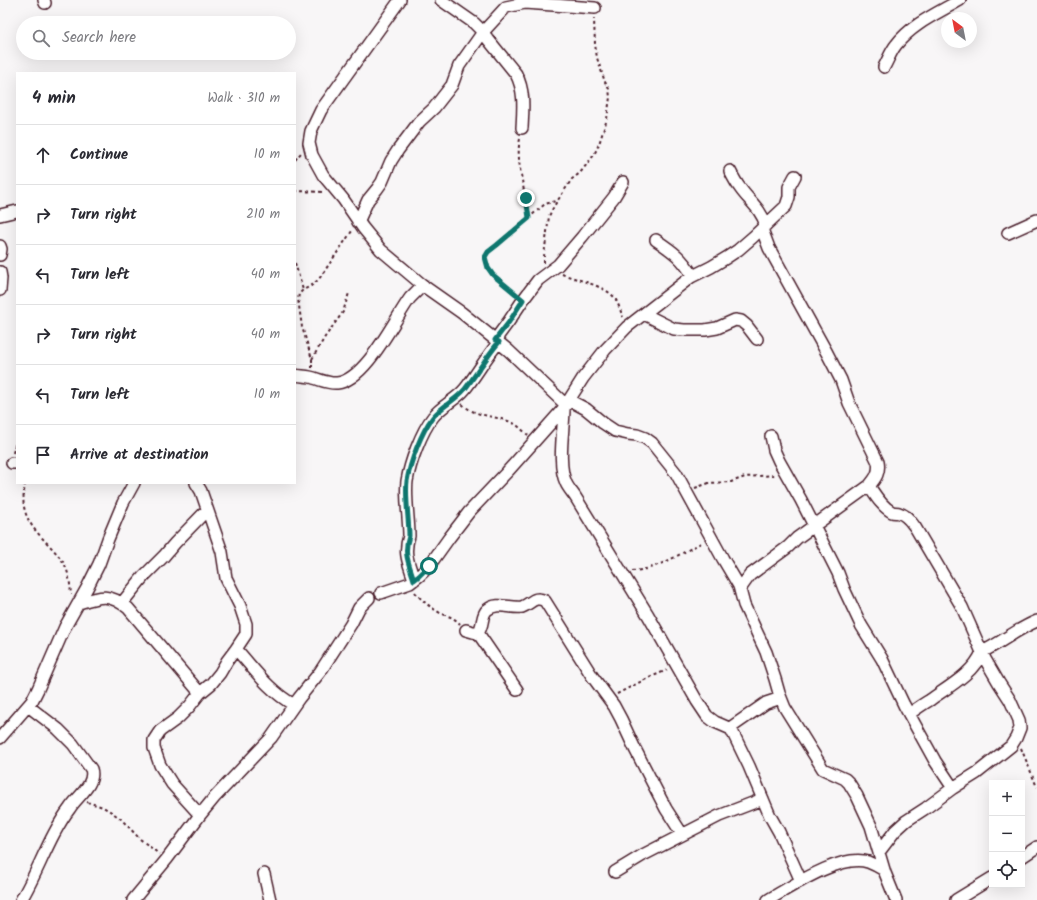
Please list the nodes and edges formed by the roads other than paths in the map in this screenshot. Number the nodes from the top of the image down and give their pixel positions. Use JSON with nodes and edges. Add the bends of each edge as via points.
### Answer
{"nodes":[{"id":1,"x":400,"y":0,"type":"edge"},
{"id":2,"x":441,"y":0,"type":"edge"},
{"id":3,"x":960,"y":0,"type":"edge"},
{"id":4,"x":595,"y":8,"type":"road end"},
{"id":5,"x":483,"y":32,"type":"junction"},
{"id":6,"x":884,"y":67,"type":"dead end"},
{"id":7,"x":522,"y":128,"type":"road end"},
{"id":8,"x":730,"y":171,"type":"dead end"},
{"id":9,"x":795,"y":176,"type":"dead end"},
{"id":10,"x":623,"y":182,"type":"dead end"},
{"id":11,"x":16,"y":212,"type":"edge"},
{"id":12,"x":0,"y":215,"type":"edge"},
{"id":13,"x":1037,"y":220,"type":"edge"},
{"id":14,"x":358,"y":222,"type":"junction"},
{"id":15,"x":764,"y":226,"type":"junction"},
{"id":16,"x":1008,"y":233,"type":"dead end"},
{"id":17,"x":656,"y":240,"type":"dead end"},
{"id":18,"x":0,"y":246,"type":"edge"},
{"id":19,"x":0,"y":255,"type":"edge"},
{"id":20,"x":0,"y":272,"type":"edge"},
{"id":21,"x":693,"y":276,"type":"junction"},
{"id":22,"x":423,"y":285,"type":"junction"},
{"id":23,"x":0,"y":290,"type":"edge"},
{"id":24,"x":644,"y":314,"type":"junction"},
{"id":25,"x":757,"y":339,"type":"dead end"},
{"id":26,"x":497,"y":341,"type":"junction"},
{"id":27,"x":296,"y":375,"type":"edge"},
{"id":28,"x":566,"y":404,"type":"junction"},
{"id":29,"x":771,"y":436,"type":"dead end"},
{"id":30,"x":133,"y":484,"type":"edge"},
{"id":31,"x":197,"y":484,"type":"edge"},
{"id":32,"x":869,"y":486,"type":"junction"},
{"id":33,"x":207,"y":510,"type":"junction"},
{"id":34,"x":814,"y":526,"type":"junction"},
{"id":35,"x":410,"y":582,"type":"junction"},
{"id":36,"x":740,"y":589,"type":"junction"},
{"id":37,"x":381,"y":593,"type":"dead end"},
{"id":38,"x":369,"y":598,"type":"dead end"},
{"id":39,"x":75,"y":600,"type":"junction"},
{"id":40,"x":122,"y":603,"type":"junction"},
{"id":41,"x":1037,"y":621,"type":"edge"},
{"id":42,"x":466,"y":630,"type":"road end"},
{"id":43,"x":478,"y":633,"type":"junction"},
{"id":44,"x":236,"y":650,"type":"junction"},
{"id":45,"x":982,"y":652,"type":"junction"},
{"id":46,"x":517,"y":690,"type":"dead end"},
{"id":47,"x":200,"y":693,"type":"junction"},
{"id":48,"x":781,"y":698,"type":"junction"},
{"id":49,"x":294,"y":705,"type":"junction"},
{"id":50,"x":28,"y":706,"type":"junction"},
{"id":51,"x":909,"y":714,"type":"junction"},
{"id":52,"x":730,"y":728,"type":"junction"},
{"id":53,"x":0,"y":738,"type":"edge"},
{"id":54,"x":952,"y":788,"type":"junction"},
{"id":55,"x":763,"y":799,"type":"junction"},
{"id":56,"x":200,"y":815,"type":"junction"},
{"id":57,"x":682,"y":834,"type":"junction"},
{"id":58,"x":1037,"y":847,"type":"edge"},
{"id":59,"x":879,"y":852,"type":"junction"},
{"id":60,"x":1025,"y":855,"type":"edge"},
{"id":61,"x":884,"y":870,"type":"junction"},
{"id":62,"x":615,"y":872,"type":"dead end"},
{"id":63,"x":264,"y":874,"type":"dead end"},
{"id":64,"x":989,"y":880,"type":"edge"},
{"id":65,"x":802,"y":881,"type":"junction"},
{"id":66,"x":20,"y":900,"type":"edge"},
{"id":67,"x":133,"y":900,"type":"edge"},
{"id":68,"x":270,"y":900,"type":"edge"},
{"id":69,"x":768,"y":900,"type":"edge"},
{"id":70,"x":896,"y":900,"type":"edge"},
{"id":71,"x":956,"y":900,"type":"edge"}],
"edges":[{"from":1,"to":14,"type":"street","via":[[320,110],[311,131],[309,143],[312,155],[323,175]]},
{"from":2,"to":5,"type":"street"},
{"from":3,"to":6,"type":"street","via":[[906,34],[895,46]]},
{"from":4,"to":5,"type":"street","via":[[525,3],[506,7]]},
{"from":5,"to":7,"type":"street","via":[[520,82],[523,101]]},
{"from":5,"to":14,"type":"street","via":[[459,66],[452,85],[398,150]]},
{"from":8,"to":15,"type":"street","via":[[759,210]]},
{"from":9,"to":15,"type":"street","via":[[788,187],[789,197],[786,206]]},
{"from":10,"to":26,"type":"street","via":[[614,197],[558,265],[538,280]]},
{"from":11,"to":12,"type":"street"},
{"from":13,"to":16,"type":"street"},
{"from":14,"to":22,"type":"street","via":[[381,250]]},
{"from":15,"to":21,"type":"street","via":[[738,250]]},
{"from":15,"to":32,"type":"street","via":[[763,232],[769,248],[838,374],[878,462],[877,476]]},
{"from":17,"to":21,"type":"street","via":[[678,256]]},
{"from":18,"to":19,"type":"street"},
{"from":20,"to":23,"type":"street"},
{"from":21,"to":24,"type":"street"},
{"from":22,"to":26,"type":"street"},
{"from":22,"to":27,"type":"street","via":[[411,297],[365,365],[346,380],[338,383],[324,382]]},
{"from":24,"to":25,"type":"street","via":[[674,329],[684,330],[717,328],[741,320]]},
{"from":24,"to":28,"type":"street","via":[[605,350]]},
{"from":26,"to":28,"type":"street"},
{"from":26,"to":35,"type":"street","via":[[465,390],[433,417],[414,454],[407,482],[409,536],[406,551]]},
{"from":28,"to":35,"type":"street","via":[[469,512],[429,566]]},
{"from":28,"to":36,"type":"street","via":[[586,409],[615,431],[637,435],[652,443],[676,473]]},
{"from":28,"to":52,"type":"street","via":[[561,464],[566,484],[648,615],[707,716]]},
{"from":29,"to":34,"type":"street","via":[[779,461]]},
{"from":30,"to":39,"type":"street","via":[[123,502],[99,564]]},
{"from":31,"to":33,"type":"street"},
{"from":32,"to":34,"type":"street"},
{"from":32,"to":45,"type":"street","via":[[886,508],[906,516],[916,527],[962,607]]},
{"from":33,"to":40,"type":"street","via":[[143,577]]},
{"from":33,"to":44,"type":"street","via":[[222,552],[226,578],[246,624],[246,634]]},
{"from":34,"to":36,"type":"street","via":[[750,575]]},
{"from":34,"to":51,"type":"street","via":[[861,625],[882,659]]},
{"from":35,"to":37,"type":"street"},
{"from":36,"to":48,"type":"street","via":[[744,605],[766,652]]},
{"from":38,"to":49,"type":"street","via":[[358,608],[335,650]]},
{"from":39,"to":40,"type":"street","via":[[108,597]]},
{"from":39,"to":50,"type":"street","via":[[38,689]]},
{"from":40,"to":47,"type":"street"},
{"from":41,"to":45,"type":"street"},
{"from":42,"to":43,"type":"street"},
{"from":43,"to":46,"type":"street"},
{"from":43,"to":57,"type":"street","via":[[486,610],[491,607],[521,607],[540,598],[545,601],[621,719],[666,809]]},
{"from":44,"to":47,"type":"street","via":[[211,684]]},
{"from":44,"to":49,"type":"street","via":[[270,688]]},
{"from":45,"to":51,"type":"street","via":[[974,667]]},
{"from":45,"to":54,"type":"street","via":[[1010,700],[1020,728],[1011,746],[972,777]]},
{"from":47,"to":56,"type":"street","via":[[178,718],[160,731],[154,740],[154,748],[160,765],[172,784]]},
{"from":48,"to":52,"type":"street","via":[[766,703]]},
{"from":48,"to":59,"type":"street","via":[[823,769],[849,783],[871,826]]},
{"from":49,"to":56,"type":"street","via":[[271,738]]},
{"from":50,"to":53,"type":"street"},
{"from":50,"to":66,"type":"street","via":[[73,744],[91,769],[92,777],[61,821]]},
{"from":51,"to":54,"type":"street"},
{"from":52,"to":55,"type":"street","via":[[750,766]]},
{"from":54,"to":59,"type":"street","via":[[900,826]]},
{"from":55,"to":57,"type":"street"},
{"from":55,"to":65,"type":"street"},
{"from":56,"to":67,"type":"street"},
{"from":57,"to":62,"type":"street"},
{"from":58,"to":60,"type":"street"},
{"from":59,"to":61,"type":"street"},
{"from":61,"to":65,"type":"street","via":[[867,861],[854,860],[828,867]]},
{"from":61,"to":70,"type":"street"},
{"from":63,"to":68,"type":"street"},
{"from":64,"to":71,"type":"street"},
{"from":65,"to":69,"type":"street"}]}
